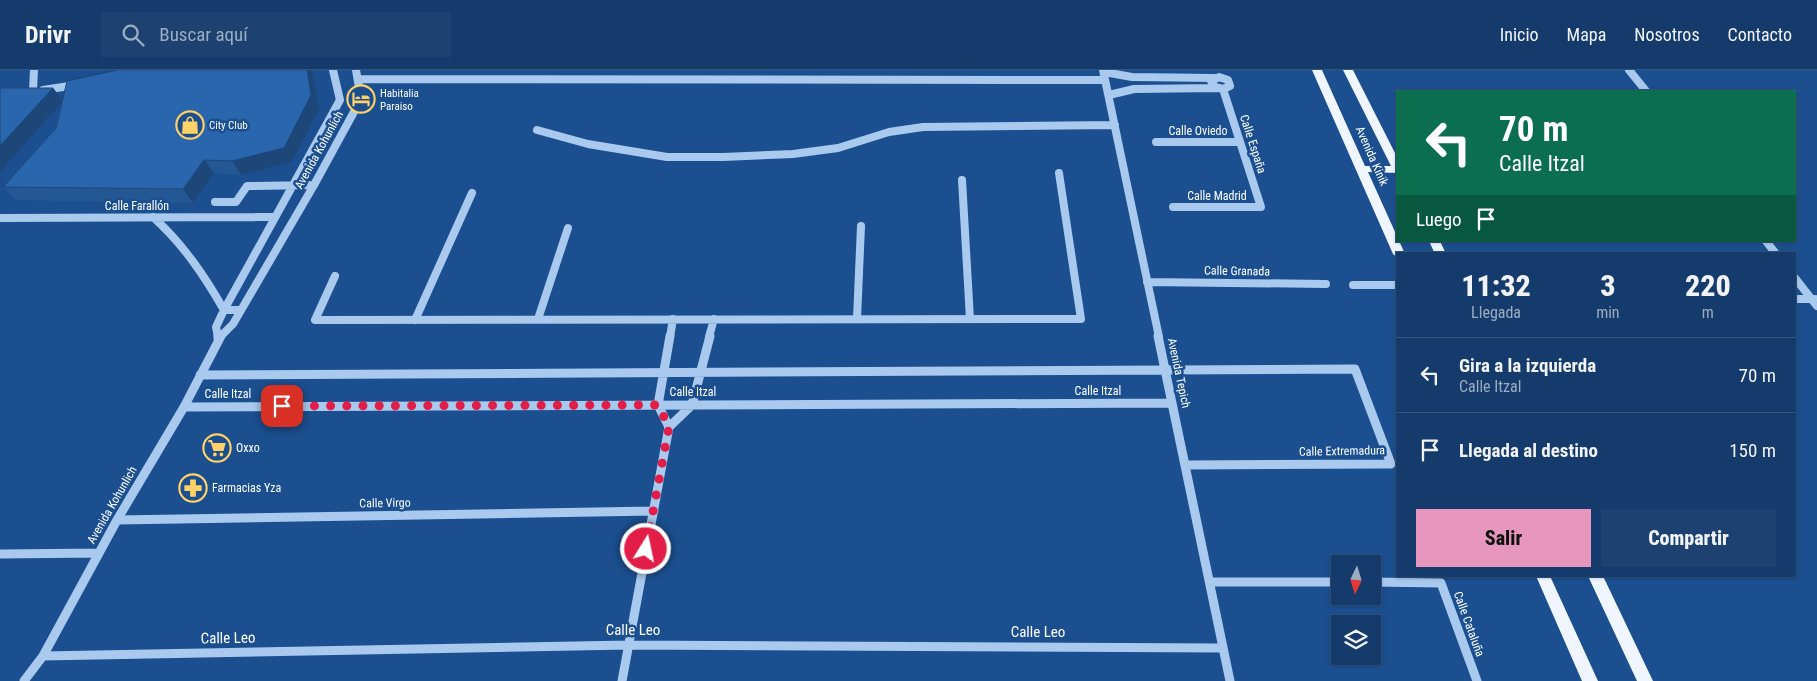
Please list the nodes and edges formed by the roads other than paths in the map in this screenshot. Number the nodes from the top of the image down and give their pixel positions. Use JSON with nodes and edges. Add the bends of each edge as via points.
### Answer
{"nodes":[{"id":1,"x":34,"y":70,"type":"edge"},
{"id":2,"x":333,"y":70,"type":"edge"},
{"id":3,"x":356,"y":70,"type":"edge"},
{"id":4,"x":1216,"y":70,"type":"edge"},
{"id":5,"x":1317,"y":70,"type":"edge"},
{"id":6,"x":1348,"y":70,"type":"edge"},
{"id":7,"x":1630,"y":70,"type":"edge"},
{"id":8,"x":1104,"y":74,"type":"edge"},
{"id":9,"x":1200,"y":77,"type":"junction"},
{"id":10,"x":1217,"y":78,"type":"junction"},
{"id":11,"x":358,"y":79,"type":"junction"},
{"id":12,"x":80,"y":81,"type":"edge"},
{"id":13,"x":1221,"y":88,"type":"junction"},
{"id":14,"x":1203,"y":89,"type":"junction"},
{"id":15,"x":1645,"y":90,"type":"edge"},
{"id":16,"x":25,"y":91,"type":"edge"},
{"id":17,"x":33,"y":91,"type":"junction"},
{"id":18,"x":1108,"y":95,"type":"junction"},
{"id":19,"x":1115,"y":125,"type":"junction"},
{"id":20,"x":537,"y":130,"type":"dead end"},
{"id":21,"x":1156,"y":142,"type":"dead end"},
{"id":22,"x":1240,"y":142,"type":"junction"},
{"id":23,"x":1393,"y":152,"type":"edge"},
{"id":24,"x":1396,"y":165,"type":"edge"},
{"id":25,"x":1361,"y":169,"type":"junction"},
{"id":26,"x":1396,"y":169,"type":"edge"},
{"id":27,"x":1060,"y":173,"type":"dead end"},
{"id":28,"x":962,"y":180,"type":"dead end"},
{"id":29,"x":314,"y":185,"type":"junction"},
{"id":30,"x":293,"y":186,"type":"junction"},
{"id":31,"x":472,"y":193,"type":"dead end"},
{"id":32,"x":216,"y":202,"type":"dead end"},
{"id":33,"x":1173,"y":207,"type":"dead end"},
{"id":34,"x":1261,"y":207,"type":"joint"},
{"id":35,"x":153,"y":217,"type":"junction"},
{"id":36,"x":275,"y":217,"type":"junction"},
{"id":37,"x":0,"y":218,"type":"edge"},
{"id":38,"x":861,"y":226,"type":"dead end"},
{"id":39,"x":568,"y":228,"type":"dead end"},
{"id":40,"x":1767,"y":242,"type":"edge"},
{"id":41,"x":1398,"y":252,"type":"edge"},
{"id":42,"x":1774,"y":252,"type":"edge"},
{"id":43,"x":335,"y":276,"type":"dead end"},
{"id":44,"x":1796,"y":279,"type":"edge"},
{"id":45,"x":1147,"y":282,"type":"junction"},
{"id":46,"x":1326,"y":284,"type":"dead end"},
{"id":47,"x":1353,"y":285,"type":"dead end"},
{"id":48,"x":1396,"y":285,"type":"edge"},
{"id":49,"x":1796,"y":299,"type":"edge"},
{"id":50,"x":1815,"y":301,"type":"edge"},
{"id":51,"x":224,"y":310,"type":"junction"},
{"id":52,"x":241,"y":310,"type":"junction"},
{"id":53,"x":538,"y":319,"type":"junction"},
{"id":54,"x":674,"y":319,"type":"junction"},
{"id":55,"x":714,"y":319,"type":"junction"},
{"id":56,"x":857,"y":319,"type":"junction"},
{"id":57,"x":970,"y":319,"type":"junction"},
{"id":58,"x":415,"y":320,"type":"junction"},
{"id":59,"x":218,"y":339,"type":"junction"},
{"id":60,"x":1166,"y":369,"type":"junction"},
{"id":61,"x":664,"y":372,"type":"junction"},
{"id":62,"x":700,"y":372,"type":"junction"},
{"id":63,"x":200,"y":375,"type":"junction"},
{"id":64,"x":1172,"y":403,"type":"junction"},
{"id":65,"x":658,"y":405,"type":"junction"},
{"id":66,"x":692,"y":405,"type":"junction"},
{"id":67,"x":184,"y":407,"type":"junction"},
{"id":68,"x":669,"y":427,"type":"junction"},
{"id":69,"x":1185,"y":465,"type":"junction"},
{"id":70,"x":654,"y":511,"type":"junction"},
{"id":71,"x":117,"y":520,"type":"junction"},
{"id":72,"x":99,"y":553,"type":"junction"},
{"id":73,"x":0,"y":554,"type":"edge"},
{"id":74,"x":1543,"y":577,"type":"edge"},
{"id":75,"x":1595,"y":577,"type":"edge"},
{"id":76,"x":1210,"y":582,"type":"junction"},
{"id":77,"x":1331,"y":582,"type":"edge"},
{"id":78,"x":1381,"y":582,"type":"edge"},
{"id":79,"x":628,"y":645,"type":"junction"},
{"id":80,"x":1223,"y":648,"type":"junction"},
{"id":81,"x":43,"y":656,"type":"junction"},
{"id":82,"x":24,"y":681,"type":"edge"},
{"id":83,"x":622,"y":681,"type":"edge"},
{"id":84,"x":1230,"y":681,"type":"edge"},
{"id":85,"x":1477,"y":681,"type":"edge"},
{"id":86,"x":1590,"y":681,"type":"edge"},
{"id":87,"x":1645,"y":681,"type":"edge"}],
"edges":[{"from":1,"to":17,"type":"street"},
{"from":2,"to":30,"type":"street","name":"Avenida Kohunlich","via":[[340,100]]},
{"from":3,"to":11,"type":"street","name":"Avenida Kohunlich"},
{"from":4,"to":10,"type":"street","name":"Calle España"},
{"from":5,"to":25,"type":"main road","name":"Avenida Kinik"},
{"from":6,"to":23,"type":"main road","name":"Avenida Kinik"},
{"from":7,"to":15,"type":"street"},
{"from":8,"to":9,"type":"street","via":[[1132,78]]},
{"from":8,"to":11,"type":"street"},
{"from":8,"to":18,"type":"street","name":"Avenida Tepich"},
{"from":9,"to":10,"type":"street"},
{"from":9,"to":14,"type":"street"},
{"from":10,"to":13,"type":"street","name":"Calle España","via":[[1211,83]]},
{"from":10,"to":13,"type":"street","name":"Calle España","via":[[1230,82],[1229,87]]},
{"from":11,"to":29,"type":"street","name":"Avenida Kohunlich","via":[[361,99]]},
{"from":12,"to":17,"type":"street"},
{"from":13,"to":14,"type":"street"},
{"from":13,"to":22,"type":"street","name":"Calle España"},
{"from":14,"to":18,"type":"street","via":[[1134,89]]},
{"from":16,"to":17,"type":"street"},
{"from":18,"to":19,"type":"street","name":"Avenida Tepich"},
{"from":19,"to":20,"type":"street","via":[[923,127],[889,132],[838,148],[793,154],[722,157],[667,157],[588,144]]},
{"from":19,"to":45,"type":"street","name":"Avenida Tepich"},
{"from":21,"to":22,"type":"street","name":"Calle Oviedo"},
{"from":22,"to":34,"type":"street","name":"Calle España"},
{"from":23,"to":24,"type":"main road","name":"Avenida Kinik"},
{"from":25,"to":26,"type":"main road"},
{"from":25,"to":41,"type":"main road","name":"Avenida Kinik"},
{"from":27,"to":57,"type":"street","via":[[1081,319]]},
{"from":28,"to":57,"type":"street"},
{"from":29,"to":30,"type":"street"},
{"from":29,"to":52,"type":"street","name":"Avenida Kohunlich"},
{"from":30,"to":32,"type":"street","via":[[247,186],[236,202]]},
{"from":30,"to":36,"type":"street","name":"Avenida Kohunlich"},
{"from":31,"to":58,"type":"street"},
{"from":33,"to":34,"type":"street","name":"Calle Madrid"},
{"from":35,"to":36,"type":"street","name":"Calle Farallón"},
{"from":35,"to":37,"type":"street","name":"Calle Farallón"},
{"from":35,"to":51,"type":"street","via":[[195,260]]},
{"from":36,"to":51,"type":"street","name":"Avenida Kohunlich"},
{"from":38,"to":56,"type":"street"},
{"from":39,"to":53,"type":"street"},
{"from":40,"to":42,"type":"street"},
{"from":43,"to":58,"type":"street","via":[[315,320]]},
{"from":44,"to":50,"type":"street"},
{"from":45,"to":46,"type":"street","name":"Calle Granada"},
{"from":45,"to":60,"type":"street","name":"Avenida Tepich"},
{"from":47,"to":48,"type":"street"},
{"from":49,"to":50,"type":"street"},
{"from":51,"to":52,"type":"street"},
{"from":51,"to":59,"type":"street","name":"Avenida Kohunlich","via":[[216,327]]},
{"from":52,"to":59,"type":"street","name":"Avenida Kohunlich"},
{"from":53,"to":54,"type":"street"},
{"from":53,"to":58,"type":"street"},
{"from":54,"to":55,"type":"street"},
{"from":54,"to":61,"type":"street"},
{"from":55,"to":56,"type":"street"},
{"from":55,"to":62,"type":"street"},
{"from":56,"to":57,"type":"street"},
{"from":59,"to":63,"type":"street","name":"Avenida Kohunlich"},
{"from":60,"to":62,"type":"street","name":"Calle Itzal"},
{"from":60,"to":64,"type":"street","name":"Avenida Tepich"},
{"from":60,"to":69,"type":"street","name":"Calle Extremadura","via":[[1356,369],[1391,464]]},
{"from":61,"to":62,"type":"street","name":"Calle Itzal"},
{"from":61,"to":63,"type":"street","name":"Calle Itzal"},
{"from":61,"to":65,"type":"street"},
{"from":62,"to":66,"type":"street"},
{"from":63,"to":67,"type":"street","name":"Avenida Kohunlich"},
{"from":64,"to":66,"type":"street","name":"Calle Itzal"},
{"from":64,"to":69,"type":"street","name":"Avenida Tepich"},
{"from":65,"to":66,"type":"street","name":"Calle Itzal"},
{"from":65,"to":67,"type":"street","name":"Calle Itzal"},
{"from":65,"to":68,"type":"street"},
{"from":66,"to":68,"type":"street"},
{"from":67,"to":71,"type":"street","name":"Avenida Kohunlich"},
{"from":68,"to":70,"type":"street"},
{"from":69,"to":76,"type":"street","name":"Avenida Tepich"},
{"from":70,"to":71,"type":"street","name":"Calle Virgo"},
{"from":70,"to":79,"type":"street"},
{"from":71,"to":72,"type":"street","name":"Avenida Kohunlich"},
{"from":72,"to":73,"type":"street"},
{"from":72,"to":81,"type":"street","name":"Avenida Kohunlich"},
{"from":74,"to":86,"type":"main road"},
{"from":75,"to":87,"type":"main road"},
{"from":76,"to":77,"type":"street"},
{"from":76,"to":80,"type":"street","name":"Avenida Tepich"},
{"from":78,"to":85,"type":"street","name":"Calle Cataluña","via":[[1441,582]]},
{"from":79,"to":80,"type":"street","name":"Calle Leo"},
{"from":79,"to":81,"type":"street","name":"Calle Leo"},
{"from":79,"to":83,"type":"street"},
{"from":80,"to":84,"type":"street","name":"Avenida Tepich"},
{"from":81,"to":82,"type":"street","name":"Avenida Kohunlich"}]}
